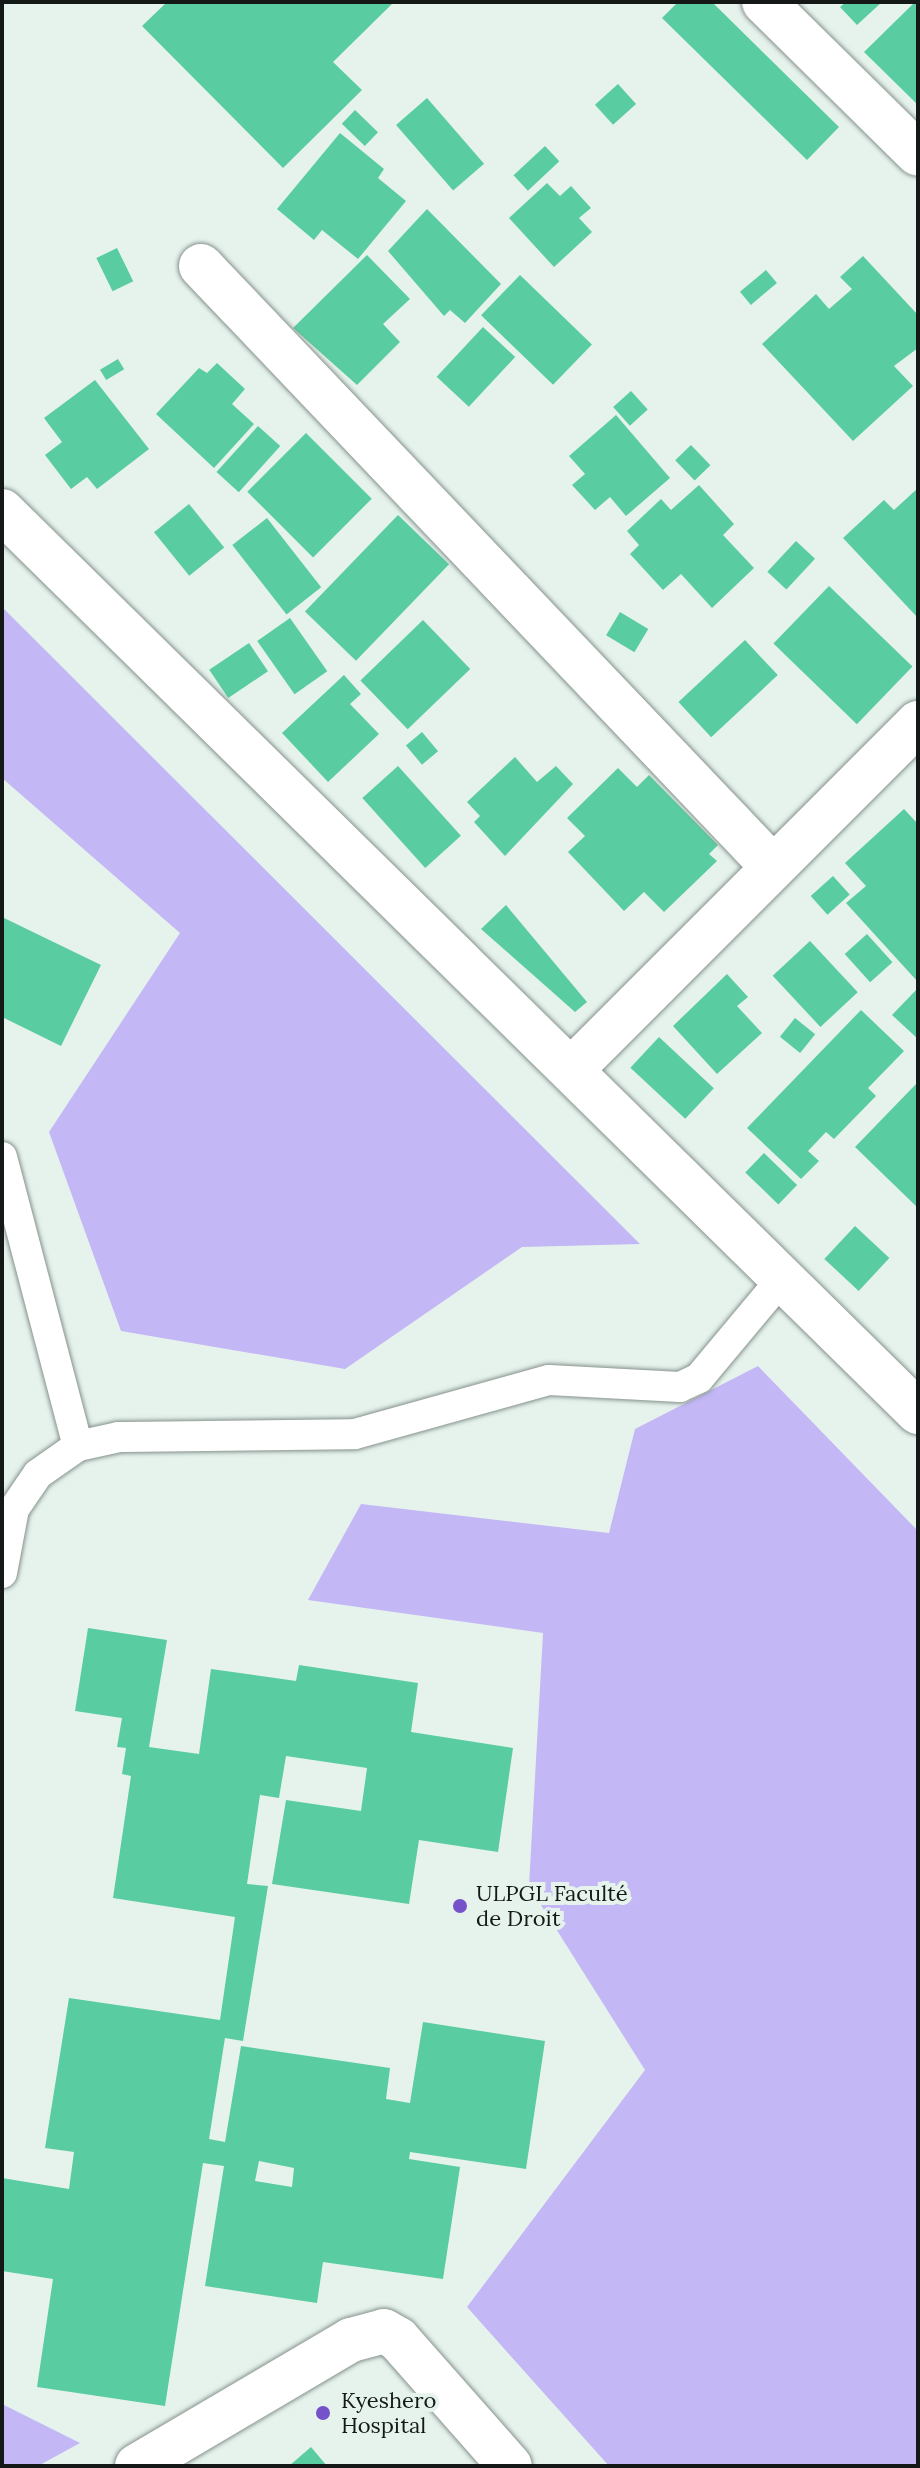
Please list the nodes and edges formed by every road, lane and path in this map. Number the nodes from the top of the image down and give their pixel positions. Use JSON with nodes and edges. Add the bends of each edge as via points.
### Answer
{"nodes":[{"id":1,"x":764,"y":2,"type":"edge"},
{"id":2,"x":918,"y":154,"type":"edge"},
{"id":3,"x":201,"y":266,"type":"dead end"},
{"id":4,"x":2,"y":511,"type":"edge"},
{"id":5,"x":918,"y":723,"type":"edge"},
{"id":6,"x":772,"y":866,"type":"junction"},
{"id":7,"x":571,"y":1070,"type":"junction"},
{"id":8,"x":2,"y":1157,"type":"edge"},
{"id":9,"x":786,"y":1274,"type":"junction"},
{"id":10,"x":918,"y":1412,"type":"edge"},
{"id":11,"x":78,"y":1446,"type":"junction"},
{"id":12,"x":2,"y":1573,"type":"edge"},
{"id":13,"x":137,"y":2466,"type":"edge"},
{"id":14,"x":510,"y":2466,"type":"edge"}],
"edges":[{"from":1,"to":2,"type":"street"},
{"from":3,"to":6,"type":"street"},
{"from":4,"to":7,"type":"street"},
{"from":5,"to":6,"type":"street"},
{"from":6,"to":7,"type":"street"},
{"from":7,"to":9,"type":"street"},
{"from":8,"to":11,"type":"lane"},
{"from":9,"to":10,"type":"street"},
{"from":9,"to":11,"type":"lane","via":[[691,1384],[549,1380],[355,1434],[119,1437]]},
{"from":11,"to":12,"type":"lane","via":[[38,1474],[14,1509]]},
{"from":13,"to":14,"type":"street","via":[[351,2340],[384,2331],[398,2339]]}]}
